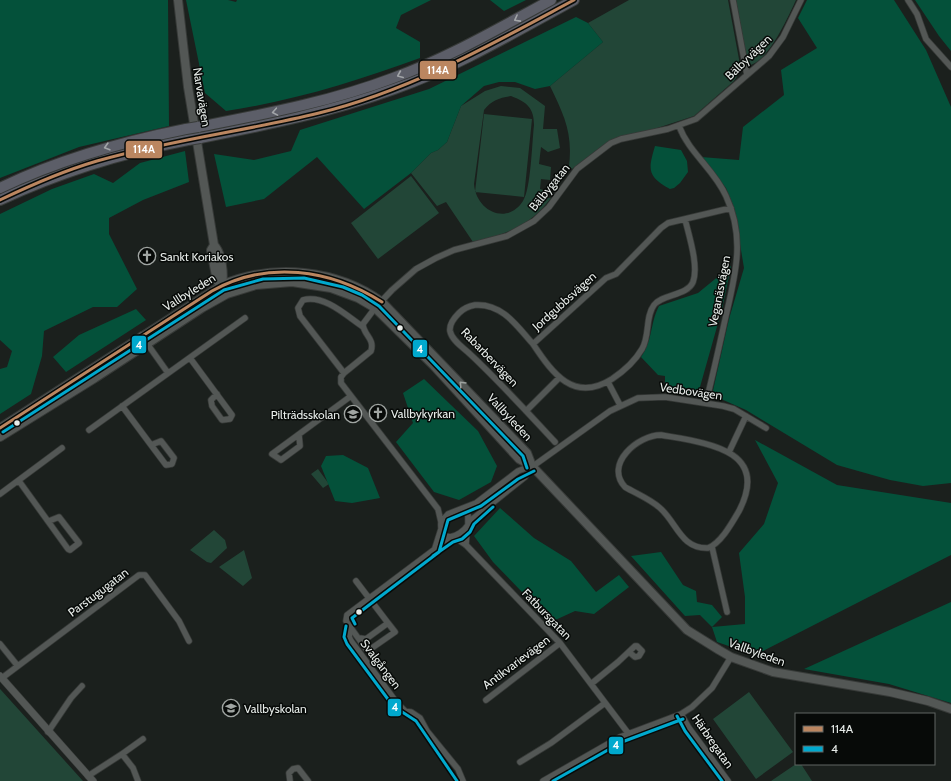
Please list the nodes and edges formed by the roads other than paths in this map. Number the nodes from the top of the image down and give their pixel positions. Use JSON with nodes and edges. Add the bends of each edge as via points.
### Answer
{"nodes":[{"id":1,"x":178,"y":0,"type":"edge"},
{"id":2,"x":551,"y":0,"type":"edge"},
{"id":3,"x":574,"y":0,"type":"edge"},
{"id":4,"x":733,"y":0,"type":"edge"},
{"id":5,"x":801,"y":0,"type":"edge"},
{"id":6,"x":908,"y":0,"type":"edge"},
{"id":7,"x":951,"y":67,"type":"edge"},
{"id":8,"x":746,"y":75,"type":"junction"},
{"id":9,"x":696,"y":120,"type":"joint"},
{"id":10,"x":679,"y":126,"type":"junction"},
{"id":11,"x":0,"y":188,"type":"edge"},
{"id":12,"x":0,"y":200,"type":"edge"},
{"id":13,"x":731,"y":208,"type":"junction"},
{"id":14,"x":685,"y":219,"type":"junction"},
{"id":15,"x":214,"y":245,"type":"junction"},
{"id":16,"x":222,"y":270,"type":"junction"},
{"id":17,"x":237,"y":279,"type":"junction"},
{"id":18,"x":222,"y":285,"type":"junction"},
{"id":19,"x":227,"y":294,"type":"junction"},
{"id":20,"x":379,"y":305,"type":"junction"},
{"id":21,"x":245,"y":318,"type":"dead end"},
{"id":22,"x":363,"y":327,"type":"junction"},
{"id":23,"x":141,"y":335,"type":"junction"},
{"id":24,"x":147,"y":344,"type":"junction"},
{"id":25,"x":533,"y":344,"type":"junction"},
{"id":26,"x":190,"y":358,"type":"junction"},
{"id":27,"x":168,"y":373,"type":"junction"},
{"id":28,"x":344,"y":373,"type":"junction"},
{"id":29,"x":559,"y":378,"type":"junction"},
{"id":30,"x":608,"y":382,"type":"junction"},
{"id":31,"x":217,"y":394,"type":"junction"},
{"id":32,"x":351,"y":396,"type":"junction"},
{"id":33,"x":706,"y":402,"type":"junction"},
{"id":34,"x":620,"y":405,"type":"junction"},
{"id":35,"x":122,"y":406,"type":"junction"},
{"id":36,"x":526,"y":411,"type":"junction"},
{"id":37,"x":746,"y":416,"type":"junction"},
{"id":38,"x":0,"y":428,"type":"edge"},
{"id":39,"x":766,"y":428,"type":"dead end"},
{"id":40,"x":89,"y":430,"type":"dead end"},
{"id":41,"x":299,"y":435,"type":"junction"},
{"id":42,"x":0,"y":438,"type":"edge"},
{"id":43,"x":555,"y":442,"type":"dead end"},
{"id":44,"x":151,"y":445,"type":"junction"},
{"id":45,"x":62,"y":448,"type":"dead end"},
{"id":46,"x":729,"y":452,"type":"junction"},
{"id":47,"x":532,"y":466,"type":"junction"},
{"id":48,"x":19,"y":481,"type":"junction"},
{"id":49,"x":0,"y":494,"type":"edge"},
{"id":50,"x":438,"y":509,"type":"junction"},
{"id":51,"x":461,"y":510,"type":"junction"},
{"id":52,"x":453,"y":512,"type":"junction"},
{"id":53,"x":49,"y":521,"type":"junction"},
{"id":54,"x":441,"y":522,"type":"junction"},
{"id":55,"x":469,"y":523,"type":"junction"},
{"id":56,"x":441,"y":529,"type":"junction"},
{"id":57,"x":453,"y":537,"type":"junction"},
{"id":58,"x":466,"y":545,"type":"junction"},
{"id":59,"x":712,"y":547,"type":"junction"},
{"id":60,"x":435,"y":549,"type":"junction"},
{"id":61,"x":356,"y":581,"type":"dead end"},
{"id":62,"x":369,"y":598,"type":"junction"},
{"id":63,"x":727,"y":612,"type":"dead end"},
{"id":64,"x":388,"y":623,"type":"junction"},
{"id":65,"x":350,"y":627,"type":"junction"},
{"id":66,"x":359,"y":638,"type":"junction"},
{"id":67,"x":189,"y":641,"type":"dead end"},
{"id":68,"x":560,"y":643,"type":"junction"},
{"id":69,"x":0,"y":644,"type":"edge"},
{"id":70,"x":629,"y":652,"type":"dead end"},
{"id":71,"x":731,"y":657,"type":"junction"},
{"id":72,"x":17,"y":666,"type":"junction"},
{"id":73,"x":1,"y":677,"type":"edge"},
{"id":74,"x":591,"y":684,"type":"junction"},
{"id":75,"x":82,"y":686,"type":"dead end"},
{"id":76,"x":486,"y":700,"type":"dead end"},
{"id":77,"x":605,"y":703,"type":"junction"},
{"id":78,"x":951,"y":709,"type":"edge"},
{"id":79,"x":681,"y":714,"type":"junction"},
{"id":80,"x":48,"y":732,"type":"junction"},
{"id":81,"x":628,"y":733,"type":"junction"},
{"id":82,"x":143,"y":739,"type":"dead end"},
{"id":83,"x":122,"y":754,"type":"junction"},
{"id":84,"x":520,"y":762,"type":"dead end"},
{"id":85,"x":90,"y":778,"type":"edge"},
{"id":86,"x":138,"y":781,"type":"edge"},
{"id":87,"x":290,"y":781,"type":"edge"},
{"id":88,"x":308,"y":781,"type":"edge"},
{"id":89,"x":464,"y":781,"type":"edge"},
{"id":90,"x":543,"y":781,"type":"edge"},
{"id":91,"x":728,"y":781,"type":"edge"}],
"edges":[{"from":1,"to":15,"type":"main road","name":"Narvavägen","via":[[182,50]]},
{"from":2,"to":11,"type":"highway","one_way":true,"bridge":true,"via":[[444,57],[394,78],[321,102],[128,141],[44,168]]},
{"from":3,"to":12,"type":"highway","bridge":true,"via":[[465,59],[395,89],[320,113],[96,161],[43,180]]},
{"from":4,"to":8,"type":"street"},
{"from":5,"to":8,"type":"street","name":"Bälbyvägen","via":[[778,44],[769,56]]},
{"from":6,"to":7,"type":"street","via":[[917,14],[926,39]]},
{"from":8,"to":9,"type":"street","name":"Bälbyvägen"},
{"from":9,"to":10,"type":"street","name":"Bälbygatan"},
{"from":10,"to":13,"type":"street","name":"Veganäsvägen","via":[[683,136],[722,186]]},
{"from":10,"to":20,"type":"street","name":"Bälbygatan","via":[[611,143],[577,169],[549,207],[534,221],[508,236],[458,249],[436,258],[416,269]]},
{"from":13,"to":14,"type":"street","name":"Jordgubbsvägen"},
{"from":13,"to":33,"type":"street","name":"Veganäsvägen","via":[[736,226],[738,260]]},
{"from":14,"to":25,"type":"street","name":"Jordgubbsvägen","via":[[668,223],[661,228],[616,274],[606,278]]},
{"from":14,"to":30,"type":"street","name":"Jordgubbsvägen","via":[[694,272],[692,284],[656,303],[651,309],[643,348],[622,373]]},
{"from":15,"to":16,"type":"main road","name":"Narvavägen","via":[[218,248]]},
{"from":15,"to":18,"type":"main road","name":"Narvavägen","via":[[211,250],[212,259],[217,282]]},
{"from":16,"to":17,"type":"main road","via":[[228,276]]},
{"from":16,"to":18,"type":"main road","name":"Narvavägen"},
{"from":17,"to":18,"type":"main road","name":"Vallbyleden"},
{"from":17,"to":20,"type":"main road","name":"Vallbyleden","via":[[264,273],[298,272],[328,277],[368,292]]},
{"from":18,"to":19,"type":"main road","name":"Narvavägen"},
{"from":18,"to":23,"type":"main road","name":"Vallbyleden"},
{"from":19,"to":20,"type":"main road","name":"Vallbyleden","via":[[256,284],[306,283],[343,292]]},
{"from":19,"to":24,"type":"main road","name":"Vallbyleden"},
{"from":20,"to":22,"type":"street"},
{"from":20,"to":47,"type":"main road","name":"Vallbyleden","via":[[527,453]]},
{"from":21,"to":26,"type":"street"},
{"from":22,"to":28,"type":"street","via":[[372,341],[371,351]]},
{"from":22,"to":28,"type":"street","via":[[315,298],[304,300],[298,308],[300,316]]},
{"from":23,"to":24,"type":"street"},
{"from":23,"to":38,"type":"main road","name":"Vallbyleden"},
{"from":24,"to":27,"type":"street"},
{"from":24,"to":42,"type":"main road","name":"Vallbyleden"},
{"from":25,"to":29,"type":"street","name":"Jordgubbsvägen"},
{"from":25,"to":36,"type":"street","name":"Rabarbervägen","via":[[508,317],[487,305],[471,306],[461,311],[452,321],[450,331],[456,342],[495,377]]},
{"from":26,"to":27,"type":"street"},
{"from":26,"to":31,"type":"street"},
{"from":27,"to":35,"type":"street"},
{"from":28,"to":32,"type":"street","via":[[341,383]]},
{"from":29,"to":30,"type":"street","name":"Jordgubbsvägen","via":[[574,386],[588,388]]},
{"from":29,"to":36,"type":"street"},
{"from":30,"to":34,"type":"street"},
{"from":31,"to":31,"type":"street","via":[[232,415],[230,419],[222,420],[212,406],[211,400]]},
{"from":32,"to":41,"type":"street"},
{"from":32,"to":50,"type":"street"},
{"from":33,"to":34,"type":"street","name":"Vedbovägen","via":[[654,396],[638,398]]},
{"from":33,"to":37,"type":"street","name":"Vedbovägen","via":[[734,409]]},
{"from":34,"to":47,"type":"street","name":"Vedbovägen"},
{"from":35,"to":40,"type":"street"},
{"from":35,"to":44,"type":"street"},
{"from":36,"to":43,"type":"street","name":"Rabarbervägen"},
{"from":37,"to":39,"type":"street","name":"Vedbovägen"},
{"from":37,"to":46,"type":"street"},
{"from":41,"to":41,"type":"street","via":[[277,450],[272,454],[281,460],[287,456],[300,446]]},
{"from":44,"to":44,"type":"street","via":[[161,441],[174,461],[166,465]]},
{"from":45,"to":48,"type":"street"},
{"from":46,"to":59,"type":"street","via":[[745,468],[749,480],[748,489],[737,514]]},
{"from":46,"to":59,"type":"street","via":[[661,435],[651,436],[635,444],[624,456],[618,469],[625,487],[660,508],[683,539],[697,548]]},
{"from":47,"to":51,"type":"street","via":[[518,471],[476,503]]},
{"from":47,"to":55,"type":"street","via":[[525,477]]},
{"from":47,"to":71,"type":"main road","name":"Vallbyleden","via":[[687,630]]},
{"from":48,"to":49,"type":"street"},
{"from":48,"to":53,"type":"street"},
{"from":50,"to":52,"type":"street"},
{"from":50,"to":54,"type":"street"},
{"from":51,"to":52,"type":"street"},
{"from":51,"to":55,"type":"street","via":[[468,515]]},
{"from":52,"to":54,"type":"street"},
{"from":53,"to":53,"type":"street","via":[[68,549],[79,544],[59,517]]},
{"from":54,"to":56,"type":"street"},
{"from":55,"to":57,"type":"street","via":[[462,532]]},
{"from":55,"to":58,"type":"street"},
{"from":56,"to":57,"type":"street","via":[[446,535]]},
{"from":56,"to":60,"type":"street"},
{"from":57,"to":58,"type":"street","name":"Fatbursgatan"},
{"from":57,"to":60,"type":"street"},
{"from":58,"to":68,"type":"street","name":"Fatbursgatan"},
{"from":59,"to":63,"type":"street"},
{"from":60,"to":62,"type":"street"},
{"from":61,"to":62,"type":"street"},
{"from":62,"to":64,"type":"street"},
{"from":62,"to":65,"type":"street","via":[[347,615],[346,621]]},
{"from":64,"to":66,"type":"street","via":[[366,639]]},
{"from":64,"to":66,"type":"street","via":[[395,632],[372,648],[366,649]]},
{"from":65,"to":66,"type":"street"},
{"from":65,"to":89,"type":"street","name":"Svalgången","via":[[348,633],[351,641],[402,711],[416,714],[420,718],[427,732],[458,769]]},
{"from":67,"to":72,"type":"street","name":"Parstugugatan","via":[[179,621],[142,574]]},
{"from":68,"to":74,"type":"street","name":"Fatbursgatan"},
{"from":68,"to":76,"type":"street","name":"Antikvarievägen"},
{"from":69,"to":72,"type":"street"},
{"from":70,"to":74,"type":"street"},
{"from":71,"to":78,"type":"main road","name":"Vallbyleden","via":[[773,672],[890,692]]},
{"from":71,"to":79,"type":"street","via":[[719,679],[705,696]]},
{"from":72,"to":73,"type":"street","name":"Parstugugatan"},
{"from":73,"to":80,"type":"street"},
{"from":74,"to":77,"type":"street","name":"Fatbursgatan"},
{"from":75,"to":80,"type":"street"},
{"from":77,"to":81,"type":"street","name":"Fatbursgatan"},
{"from":77,"to":84,"type":"street","via":[[551,743]]},
{"from":79,"to":81,"type":"street"},
{"from":79,"to":91,"type":"street","name":"Härbregatan"},
{"from":80,"to":85,"type":"street"},
{"from":81,"to":90,"type":"street"},
{"from":82,"to":83,"type":"street"},
{"from":83,"to":85,"type":"street"},
{"from":83,"to":86,"type":"street","via":[[133,768]]},
{"from":87,"to":88,"type":"street","via":[[289,773],[298,768]]}]}
